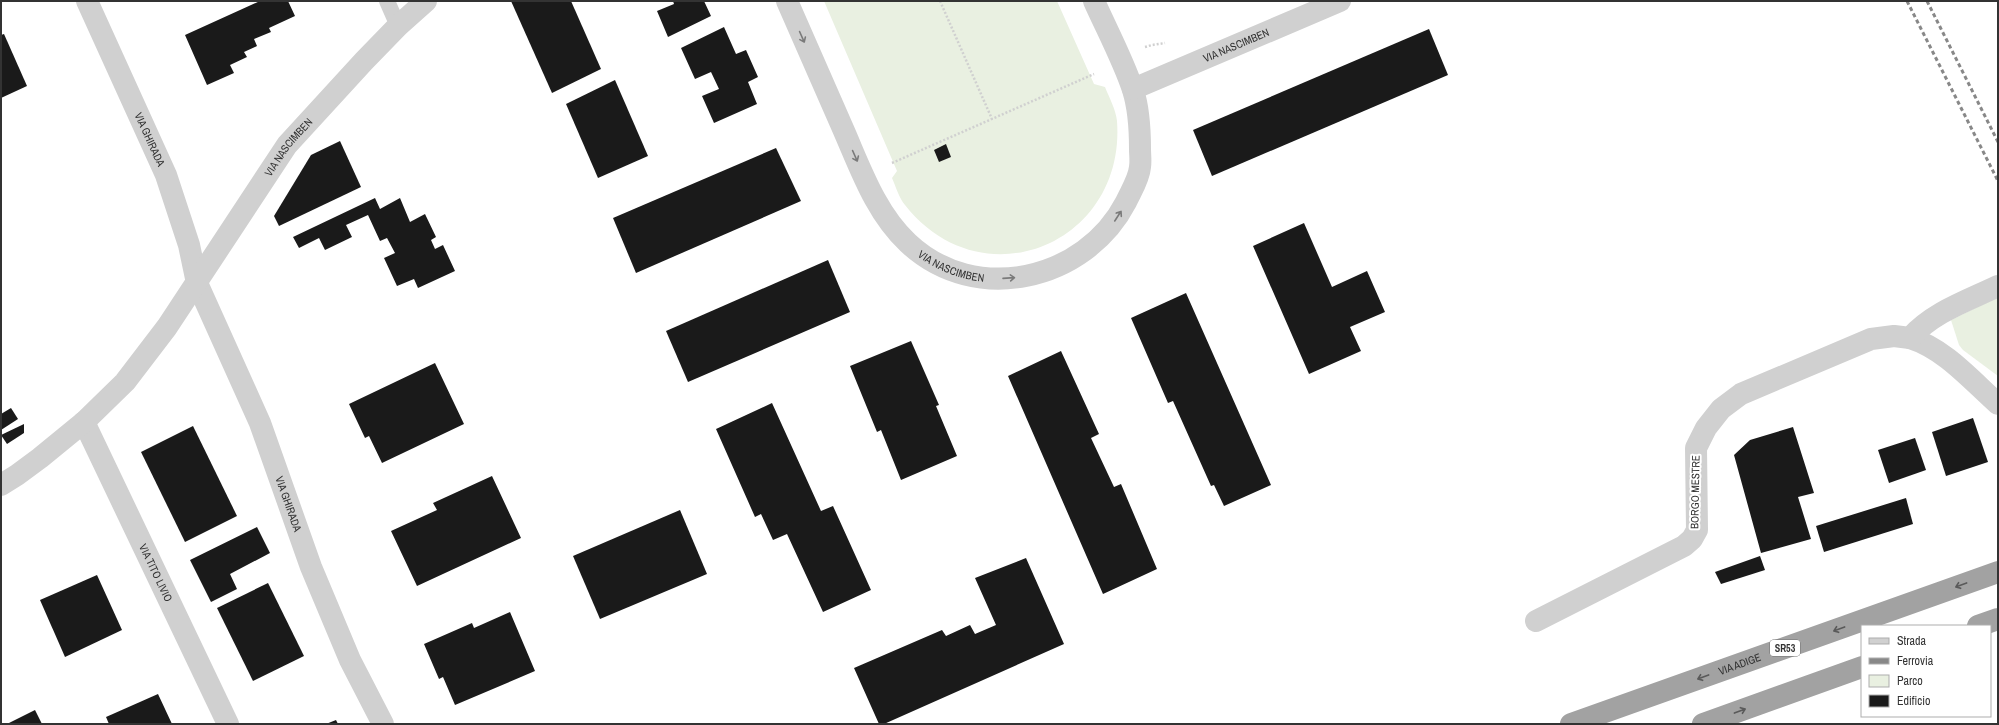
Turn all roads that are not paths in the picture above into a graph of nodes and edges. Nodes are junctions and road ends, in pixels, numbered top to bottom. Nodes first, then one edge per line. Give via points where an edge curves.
1 (87, 1) edge
2 (387, 1) edge
3 (787, 1) edge
4 (1094, 1) edge
5 (1340, 1) edge
6 (424, 2) edge
7 (398, 26) junction
8 (1133, 89) junction
9 (197, 283) junction
10 (1998, 286) edge
11 (1910, 338) junction
12 (1998, 404) edge
13 (84, 422) junction
14 (1, 485) edge
15 (1998, 572) edge
16 (1998, 619) edge
17 (1536, 621) dead end
18 (1981, 625) edge
19 (1861, 667) edge
20 (228, 724) edge
21 (383, 724) edge
22 (1572, 724) edge
23 (1703, 724) edge

1 - 9 street, VIA GHIRADA via 166,175 189,245
2 - 7 lane
3 -> 8 street, VIA NASCIMBEN via 881,212 907,243 931,261 962,275 995,279 1029,277 1060,265 1100,237 1118,217 1140,168 1140,128
4 - 8 street, VIA NASCIMBEN
5 - 8 street, VIA NASCIMBEN
6 - 7 street, VIA NASCIMBEN
7 - 9 street, VIA NASCIMBEN via 287,145
9 - 13 street via 124,382
9 - 21 street, VIA GHIRADA via 260,423 311,567 350,660
10 - 11 street via 1934,317
11 - 12 street, BORGO MESTRE via 1936,350
11 - 17 street, BORGO MESTRE via 1894,336 1871,339 1741,394 1721,409 1706,428 1696,448 1697,530 1692,539 1684,546
13 - 14 street via 40,458
13 - 20 street, VIA TITO LIVIO
15 -> 22 highway, VIA ADIGE / SR53
16 - 18 highway
23 -> 19 highway

